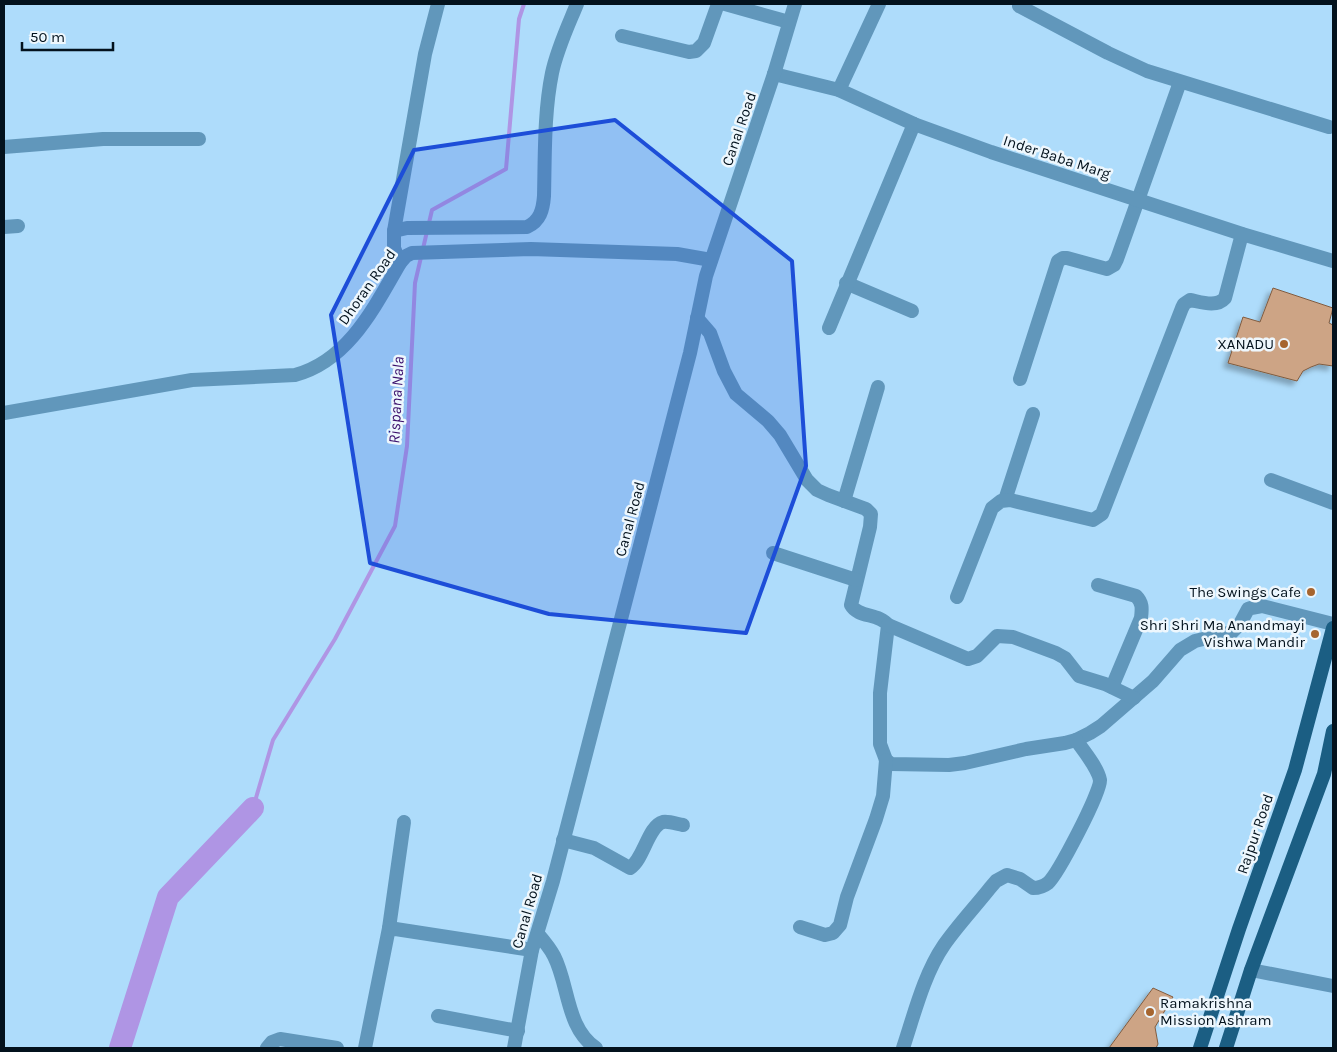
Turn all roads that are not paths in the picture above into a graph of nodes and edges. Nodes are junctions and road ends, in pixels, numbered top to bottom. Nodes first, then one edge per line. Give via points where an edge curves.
1 (438, 4) edge
2 (577, 4) edge
3 (718, 4) edge
4 (725, 4) edge
5 (795, 4) edge
6 (879, 4) edge
7 (1016, 5) edge
8 (789, 22) junction
9 (622, 36) dead end
10 (774, 74) junction
11 (1180, 82) junction
12 (839, 90) junction
13 (914, 124) junction
14 (1329, 127) dead end
15 (199, 139) dead end
16 (4, 147) edge
17 (1139, 201) junction
18 (18, 226) dead end
19 (4, 227) edge
20 (400, 229) junction
21 (1242, 234) junction
22 (711, 260) junction
23 (1333, 261) edge
24 (400, 263) junction
25 (846, 283) junction
26 (912, 311) dead end
27 (697, 318) junction
28 (829, 328) dead end
29 (1020, 379) dead end
30 (878, 387) dead end
31 (4, 413) edge
32 (1033, 414) dead end
33 (1271, 480) dead end
34 (1005, 500) junction
35 (844, 501) junction
36 (1333, 503) edge
37 (773, 553) dead end
38 (856, 580) junction
39 (1098, 585) dead end
40 (957, 597) dead end
41 (888, 625) junction
42 (1333, 626) edge
43 (1112, 687) junction
44 (1134, 698) junction
45 (1333, 731) edge
46 (1076, 740) junction
47 (886, 760) junction
48 (1328, 775) edge
49 (404, 822) dead end
50 (683, 824) dead end
51 (563, 840) junction
52 (800, 927) dead end
53 (389, 928) junction
54 (538, 934) junction
55 (532, 950) junction
56 (1251, 970) junction
57 (1333, 986) edge
58 (438, 1016) dead end
59 (518, 1031) junction
60 (267, 1048) edge
61 (337, 1048) edge
62 (365, 1048) edge
63 (514, 1048) edge
64 (596, 1048) edge
65 (903, 1048) edge
66 (1200, 1048) edge
67 (1226, 1048) edge

1 - 20 street via 425,54
2 - 20 street via 560,45 550,86 543,205 536,222 527,227
3 - 9 street via 704,43 696,51
4 - 8 street
5 - 8 street, Canal Road
6 - 12 street
7 - 11 street via 1127,62
8 - 10 street, Canal Road
10 - 12 street, Inder Baba Marg
10 - 22 street, Canal Road
11 - 14 street
11 - 17 street
12 - 13 street, Inder Baba Marg
13 - 17 street, Inder Baba Marg
13 - 25 street
15 - 16 street via 103,139
17 - 21 street, Inder Baba Marg
17 - 29 street via 1118,259 1110,267 1107,269 1067,258 1058,262
18 - 19 street
20 - 24 street via 394,248
21 - 23 street, Inder Baba Marg
21 - 34 street via 1222,302 1190,300 1184,304 1099,518 1093,520
22 - 24 street, Dhoran Road via 677,254 531,249 412,253
22 - 27 street, Canal Road
24 - 31 street, Dhoran Road via 354,336 322,365 308,372 192,380
25 - 26 street
25 - 28 street
27 - 35 street via 710,333 736,394 780,435 807,480 817,490
27 - 51 street, Canal Road
30 - 35 street
32 - 34 street
33 - 36 street
34 - 40 street via 992,508
35 - 38 street via 871,514
37 - 38 street
38 - 41 street via 852,607
39 - 43 street via 1136,596 1142,607 1141,618
41 - 43 street via 968,660 998,636 1008,636 1056,653 1065,658 1080,676
41 - 47 street via 880,693 880,744
42 - 44 street via 1262,606 1248,609 1232,632 1195,641 1180,650
42 - 66 main road, Rajpur Road via 1295,770
43 - 44 street
44 - 46 street via 1101,726
45 - 48 main road
46 - 47 street via 949,765 896,765
46 - 65 street via 1100,784 1061,865 1043,886 1033,888 1007,875 996,881 944,945 924,986
47 - 52 street via 876,819 837,930 824,935
48 - 56 main road
49 - 53 street
50 - 51 street via 666,822 657,826 637,862 630,868 594,848
51 - 54 street, Canal Road
53 - 55 street
53 - 62 street
54 - 55 street, Canal Road
54 - 64 street via 554,956 577,1025
55 - 59 street, Canal Road
56 - 57 street
56 - 67 main road
58 - 59 street
59 - 63 street, Canal Road
60 - 61 street via 280,1039

